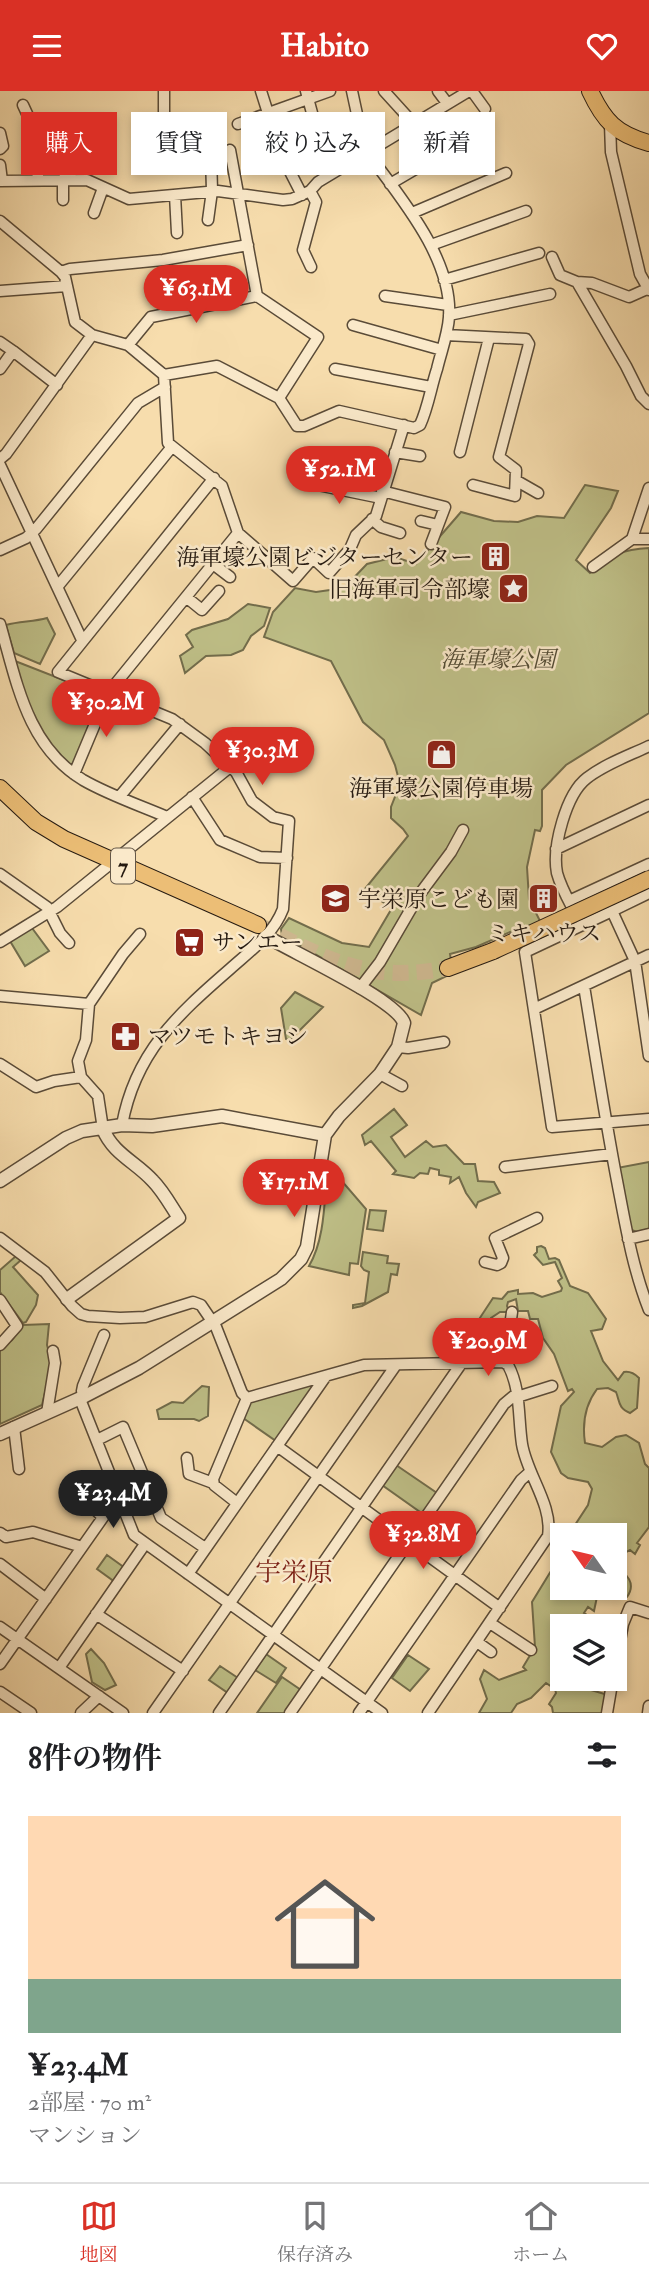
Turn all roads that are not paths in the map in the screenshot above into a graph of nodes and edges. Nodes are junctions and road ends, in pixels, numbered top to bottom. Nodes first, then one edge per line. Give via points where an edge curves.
1 (164, 91) edge
2 (261, 91) edge
3 (330, 91) edge
4 (352, 91) edge
5 (384, 91) edge
6 (438, 91) edge
7 (471, 91) edge
8 (590, 91) edge
9 (307, 95) edge
10 (447, 103) junction
11 (23, 104) dead end
12 (485, 109) dead end
13 (164, 112) edge
14 (268, 112) edge
15 (273, 112) edge
16 (312, 112) edge
17 (357, 112) edge
18 (403, 112) edge
19 (433, 112) edge
20 (241, 123) edge
21 (238, 124) dead end
22 (610, 124) junction
23 (0, 133) edge
24 (649, 143) edge
25 (0, 149) edge
26 (230, 150) dead end
27 (0, 165) edge
28 (506, 173) dead end
29 (68, 175) edge
30 (212, 175) edge
31 (294, 175) edge
32 (329, 175) edge
33 (384, 175) edge
34 (405, 175) edge
35 (38, 179) junction
36 (67, 179) junction
37 (1, 181) edge
38 (390, 184) junction
39 (103, 188) junction
40 (212, 191) junction
41 (306, 193) junction
42 (240, 194) junction
43 (175, 195) junction
44 (63, 200) dead end
45 (526, 211) dead end
46 (94, 213) dead end
47 (412, 213) junction
48 (208, 220) dead end
49 (0, 221) edge
50 (177, 233) dead end
51 (248, 245) junction
52 (431, 245) junction
53 (538, 253) dead end
54 (552, 257) dead end
55 (311, 267) dead end
56 (644, 267) edge
57 (61, 272) junction
58 (444, 281) junction
59 (577, 282) junction
60 (67, 286) junction
61 (648, 290) edge
62 (0, 291) edge
63 (550, 294) dead end
64 (257, 296) junction
65 (385, 296) dead end
66 (449, 310) junction
67 (353, 325) dead end
68 (92, 335) junction
69 (446, 335) junction
70 (489, 338) junction
71 (0, 342) edge
72 (128, 345) junction
73 (442, 350) junction
74 (13, 351) junction
75 (0, 369) edge
76 (335, 369) dead end
77 (164, 381) junction
78 (58, 385) junction
79 (432, 387) junction
80 (279, 398) junction
81 (649, 404) edge
82 (404, 425) junction
83 (171, 447) junction
84 (395, 452) junction
85 (460, 452) dead end
86 (420, 456) dead end
87 (340, 457) dead end
88 (0, 459) edge
89 (0, 465) edge
90 (390, 467) junction
91 (214, 478) junction
92 (517, 481) junction
93 (303, 482) dead end
94 (473, 485) dead end
95 (649, 488) edge
96 (538, 493) dead end
97 (382, 494) junction
98 (372, 519) junction
99 (421, 521) dead end
100 (438, 525) junction
101 (32, 533) junction
102 (238, 533) junction
103 (400, 533) dead end
104 (632, 539) junction
105 (649, 539) edge
106 (431, 544) dead end
107 (0, 550) edge
108 (213, 564) junction
109 (593, 567) dead end
110 (230, 577) dead end
111 (58, 586) junction
112 (219, 591) dead end
113 (186, 597) junction
114 (0, 624) edge
115 (82, 640) junction
116 (108, 693) junction
117 (180, 724) junction
118 (648, 750) edge
119 (230, 767) junction
120 (74, 773) junction
121 (0, 788) edge
122 (120, 796) junction
123 (192, 797) junction
124 (649, 805) edge
125 (166, 817) junction
126 (460, 834) dead end
127 (556, 849) junction
128 (287, 858) junction
129 (112, 861) junction
130 (649, 864) edge
131 (1, 878) edge
132 (649, 879) edge
133 (649, 893) edge
134 (569, 901) junction
135 (612, 911) junction
136 (50, 913) junction
137 (581, 926) junction
138 (262, 931) junction
139 (140, 934) dead end
140 (0, 942) edge
141 (69, 943) dead end
142 (649, 955) edge
143 (635, 961) junction
144 (448, 968) tunnel mouth
145 (363, 983) junction
146 (584, 986) junction
147 (0, 996) edge
148 (89, 1004) junction
149 (534, 1009) junction
150 (646, 1010) edge
151 (444, 1042) dead end
152 (398, 1047) junction
153 (649, 1056) edge
154 (0, 1065) edge
155 (380, 1074) junction
156 (81, 1077) junction
157 (402, 1086) dead end
158 (649, 1119) edge
159 (605, 1123) junction
160 (122, 1125) junction
161 (103, 1129) junction
162 (325, 1135) junction
163 (612, 1154) junction
164 (505, 1167) dead end
165 (0, 1181) edge
166 (537, 1218) dead end
167 (649, 1234) edge
168 (0, 1238) edge
169 (628, 1239) junction
170 (485, 1262) dead end
171 (67, 1299) junction
172 (0, 1300) edge
173 (649, 1310) edge
174 (512, 1313) dead end
175 (214, 1321) junction
176 (104, 1335) dead end
177 (0, 1345) edge
178 (53, 1352) dead end
179 (505, 1362) junction
180 (396, 1364) junction
181 (461, 1364) junction
182 (326, 1376) junction
183 (552, 1386) dead end
184 (517, 1395) junction
185 (83, 1397) junction
186 (247, 1398) junction
187 (47, 1413) junction
188 (14, 1427) junction
189 (0, 1434) edge
190 (97, 1440) junction
191 (277, 1446) junction
192 (187, 1458) dead end
193 (19, 1469) dead end
194 (530, 1472) junction
195 (318, 1476) junction
196 (213, 1483) junction
197 (79, 1495) dead end
198 (118, 1496) junction
199 (237, 1503) junction
200 (363, 1508) junction
201 (103, 1517) junction
202 (0, 1534) edge
203 (410, 1541) junction
204 (145, 1544) junction
205 (82, 1547) junction
206 (205, 1548) junction
207 (0, 1564) edge
208 (188, 1574) junction
209 (456, 1576) junction
210 (46, 1599) junction
211 (229, 1604) junction
212 (500, 1608) junction
213 (649, 1613) edge
214 (96, 1614) junction
215 (627, 1614) edge
216 (490, 1623) junction
217 (0, 1627) edge
218 (273, 1635) junction
219 (18, 1640) junction
220 (477, 1642) junction
221 (531, 1650) dead end
222 (491, 1652) dead end
223 (0, 1664) edge
224 (59, 1668) junction
225 (321, 1669) junction
226 (183, 1671) junction
227 (611, 1691) edge
228 (0, 1692) edge
229 (99, 1696) junction
230 (367, 1702) junction
231 (649, 1706) edge
232 (31, 1713) edge
233 (81, 1713) edge
234 (123, 1713) edge
235 (153, 1713) edge
236 (219, 1713) edge
237 (290, 1713) edge
238 (359, 1713) edge
239 (382, 1713) edge
240 (428, 1713) edge
241 (607, 1713) edge
242 (648, 1713) edge

1 - 13 street
2 - 14 street
3 - 9 street
4 - 17 street
5 - 18 street
6 - 10 street
7 - 10 street
7 - 12 street
8 - 22 main road
9 - 15 street
9 - 16 street
10 - 19 street
11 - 35 street via 34,120
20 - 21 street
22 - 24 main road via 627,137
22 - 56 street via 611,152
23 - 25 street
26 - 42 street
27 - 37 street
28 - 47 street
29 - 36 street
30 - 40 street
31 - 41 street
32 - 41 street
33 - 38 street
34 - 38 street
35 - 36 street
35 - 37 street
36 - 39 street via 87,180
36 - 44 street
38 - 47 street
39 - 43 street via 129,199
39 - 46 street
40 - 42 street
40 - 43 street
40 - 48 street
41 - 42 street via 283,200
41 - 55 street via 316,202 303,250
42 - 51 street
43 - 50 street
45 - 52 street
47 - 52 street
49 - 57 street
51 - 57 street
51 - 64 street
52 - 58 street
53 - 58 street
54 - 59 street via 560,275
56 - 61 street
57 - 60 street
58 - 66 street
59 - 61 street via 629,297
59 - 81 street
60 - 62 street
60 - 68 street via 75,322
63 - 66 street
64 - 72 street via 151,317
64 - 80 street via 318,337
65 - 66 street
66 - 69 street
67 - 73 street
68 - 72 street
68 - 78 street
69 - 70 street
69 - 73 street
70 - 85 street
70 - 92 street via 526,339 529,344 499,457 516,470
71 - 74 street
72 - 77 street
73 - 79 street
74 - 75 street
74 - 78 street
76 - 79 street
77 - 80 street via 217,366
77 - 83 street
77 - 101 street via 138,404
78 - 88 street
79 - 82 street via 420,425
80 - 82 street via 297,426 339,411
82 - 84 street
83 - 91 street
83 - 111 street
84 - 86 street
84 - 90 street
87 - 90 street
89 - 101 street
90 - 97 street
91 - 102 street via 222,486
91 - 115 street
92 - 94 street via 515,496
92 - 96 street
93 - 97 street
95 - 104 street
97 - 98 street
97 - 100 street via 445,507
98 - 102 street via 329,573 313,558 293,581
98 - 103 street
99 - 100 street
100 - 106 street
101 - 107 street
101 - 111 street
102 - 108 street
104 - 105 street
104 - 109 street
108 - 110 street
108 - 113 street
111 - 115 street
112 - 113 street via 202,610
113 - 116 street
114 - 120 street via 26,714 48,750
115 - 116 street via 58,672
116 - 117 street
116 - 120 street
117 - 119 street
117 - 122 street
118 - 127 street via 598,770 579,785
119 - 123 street
119 - 128 street via 252,801 273,817 289,821
120 - 122 street
121 - 129 main road, 7 via 36,822
122 - 125 street
123 - 125 street
123 - 128 street via 220,839 260,857
124 - 127 street
125 - 129 street
126 - 145 street via 427,875 373,959
127 - 134 street via 557,874
128 - 138 street via 283,909
129 - 136 street
129 - 138 main road, 7
130 - 134 street
131 - 136 street
132 - 144 main road, bridge
133 - 135 street
134 - 137 street
135 - 137 street
135 - 143 street
136 - 140 street
136 - 141 street
137 - 149 street via 526,952
138 - 145 street
138 - 160 street via 168,1026 144,1062
139 - 148 street
142 - 143 street
143 - 146 street
143 - 150 street
145 - 152 street via 403,1019
146 - 149 street
146 - 159 street
147 - 148 street
148 - 156 street via 86,1040 78,1061
149 - 159 street via 552,1127
150 - 153 street
151 - 152 street
152 - 155 street
154 - 156 street via 36,1087
155 - 157 street
155 - 162 street
156 - 161 street via 98,1095
158 - 159 street
159 - 163 street
160 - 161 street
160 - 162 street via 152,1126 222,1116
161 - 165 street via 66,1138
161 - 171 street via 115,1150 153,1180 179,1218
162 - 175 street via 302,1259 281,1279
163 - 164 street
163 - 169 street
166 - 170 street via 495,1238 501,1263
167 - 169 street
168 - 171 street via 45,1272
169 - 173 street
171 - 175 street via 80,1314 120,1318 145,1317 193,1302
172 - 177 street via 17,1326
174 - 179 street
175 - 185 street
175 - 186 street
176 - 185 street via 83,1386
178 - 187 street
179 - 181 street
179 - 184 street
180 - 181 street
180 - 182 street via 364,1365
180 - 195 street
181 - 200 street
182 - 186 street
182 - 191 street
183 - 184 street
184 - 194 street
184 - 203 street via 504,1404
185 - 187 street
185 - 190 street
186 - 196 street
187 - 188 street
188 - 189 street
188 - 193 street
190 - 198 street
190 - 206 street via 123,1427 161,1518
191 - 195 street
191 - 199 street
192 - 196 street via 189,1474
194 - 209 street
194 - 212 street via 550,1522 548,1536
195 - 200 street
195 - 211 street
196 - 199 street
197 - 201 street
198 - 201 street
198 - 204 street via 134,1535
199 - 206 street
200 - 203 street
200 - 218 street
201 - 205 street
202 - 205 street via 33,1532
203 - 209 street
203 - 225 street
204 - 208 street
204 - 214 street
205 - 210 street
206 - 208 street
207 - 210 street
208 - 211 street
209 - 212 street
209 - 230 street
210 - 219 street
211 - 218 street
211 - 226 street
212 - 216 street
213 - 215 street via 630,1607
214 - 224 street
214 - 226 street
216 - 220 street
216 - 221 street
217 - 219 street
218 - 225 street
218 - 236 street
219 - 223 street
219 - 224 street
220 - 222 street
220 - 240 street
224 - 229 street
225 - 230 street
225 - 237 street
226 - 235 street
227 - 241 street
228 - 232 street
229 - 233 street
229 - 234 street
230 - 238 street
230 - 239 street
231 - 242 street

